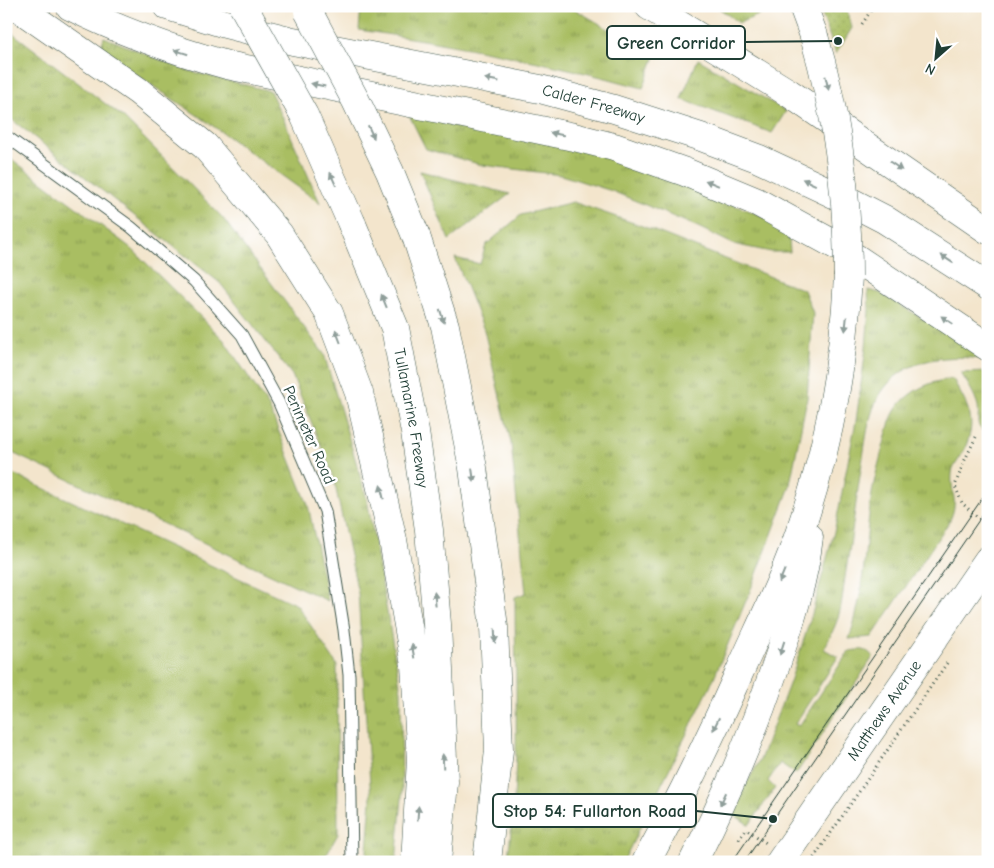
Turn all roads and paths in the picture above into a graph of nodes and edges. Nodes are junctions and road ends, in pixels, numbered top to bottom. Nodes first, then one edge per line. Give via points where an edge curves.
1 (16, 6) edge
2 (70, 6) edge
3 (167, 6) edge
4 (243, 6) edge
5 (649, 6) edge
6 (683, 6) edge
7 (802, 6) edge
8 (874, 6) edge
9 (307, 8) edge
10 (862, 24) dead end
11 (789, 93) junction
12 (6, 136) edge
13 (988, 230) edge
14 (988, 286) edge
15 (988, 347) edge
16 (976, 437) dead end
17 (816, 481) junction
18 (988, 527) edge
19 (988, 560) edge
20 (954, 654) dead end
21 (739, 839) dead end
22 (770, 856) edge
23 (352, 862) edge
24 (414, 862) edge
25 (437, 862) edge
26 (487, 862) edge
27 (646, 862) edge
28 (693, 862) edge
29 (811, 862) edge

24 -> 1 main road via 420,760 416,664 394,540 359,393 329,313 280,234 205,146 138,91
15 -> 2 main road via 841,248 756,202 685,172 574,137 227,66 139,37
14 -> 3 main road, Calder Freeway via 884,219 757,158 701,137 540,89 293,41
25 -> 4 main road, Tullamarine Freeway, bridge via 444,782 438,624 415,432 395,328 304,114
5 - 11 main road
6 - 11 main road
7 -> 17 main road, bridge via 825,74 840,146 848,228 846,319 836,395
8 - 10 path
9 -> 26 main road, bridge via 390,172 416,236 445,326 472,468 494,627 499,750
11 -> 13 main road
12 - 23 lane, Perimeter Road via 131,227 194,281 242,335 279,402 325,511 344,630 349,675
16 - 18 path via 955,486 962,503
17 -> 27 main road via 767,612 714,729
17 -> 28 main road via 805,568 790,624 738,767
19 - 22 main road, Matthews Avenue
20 - 29 path
21 - 22 path via 746,828 766,843

